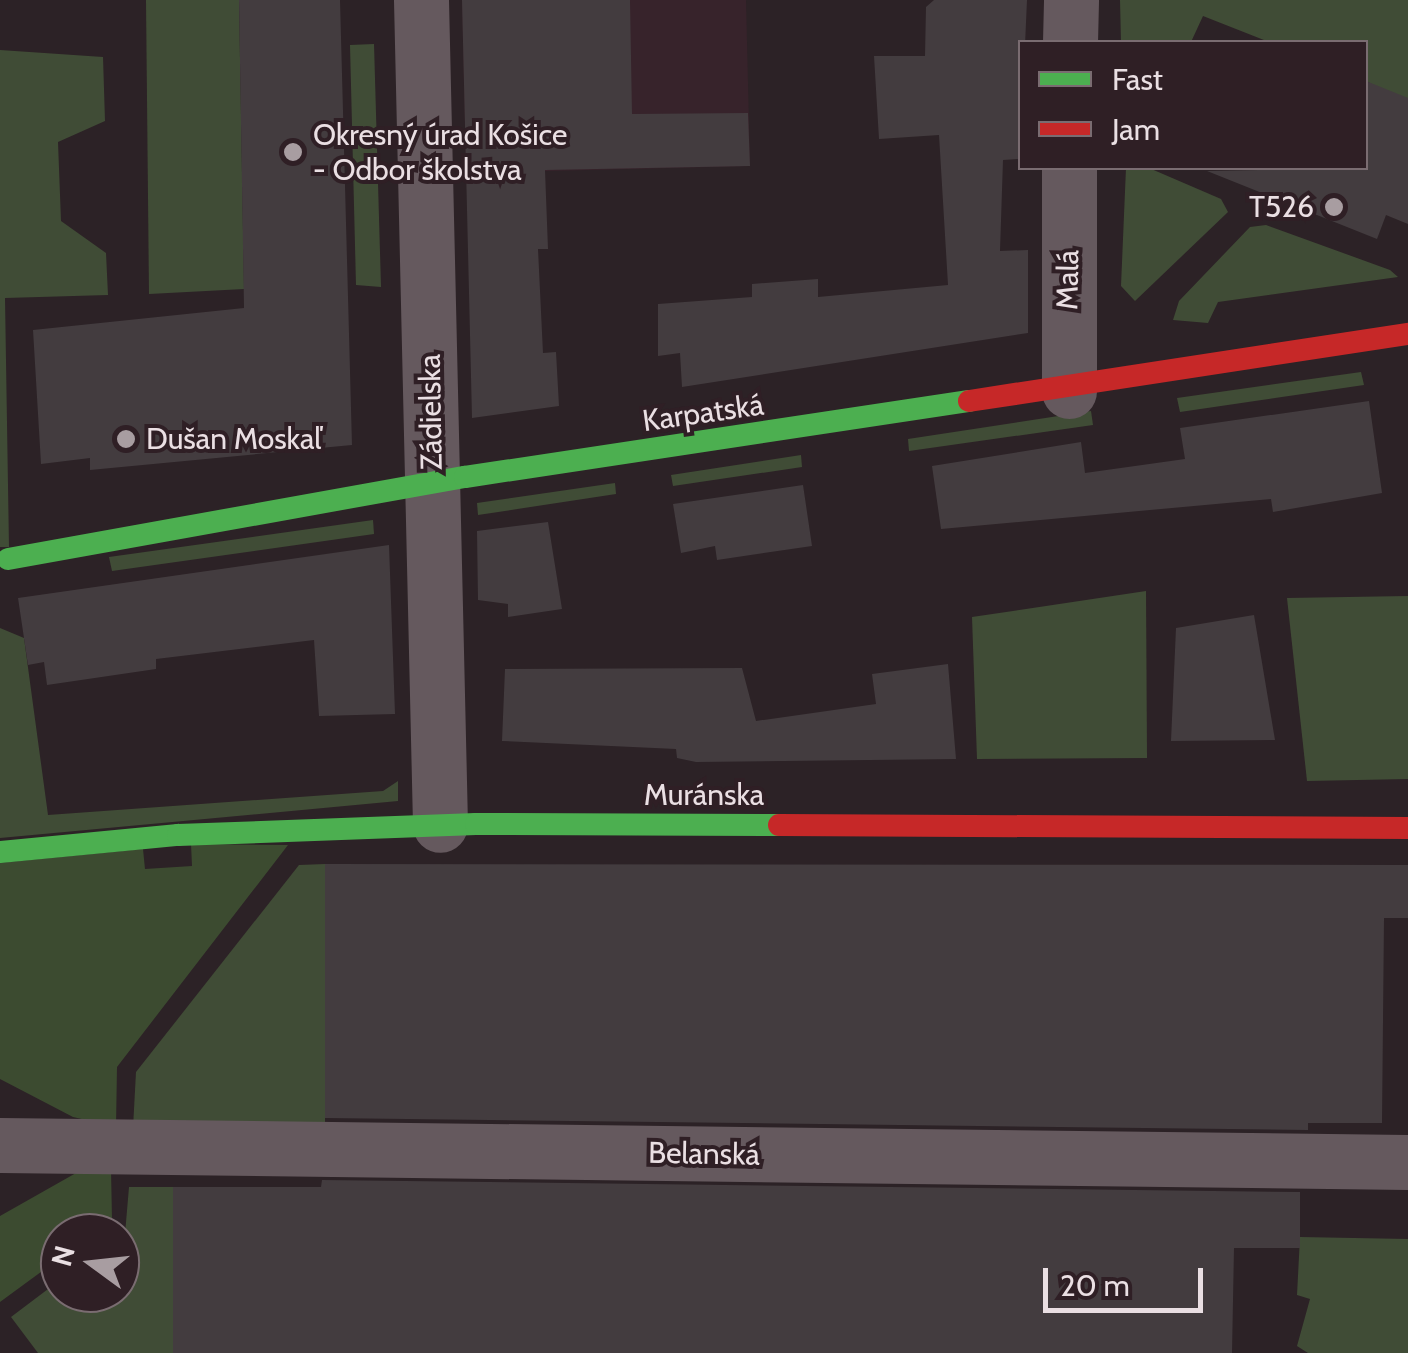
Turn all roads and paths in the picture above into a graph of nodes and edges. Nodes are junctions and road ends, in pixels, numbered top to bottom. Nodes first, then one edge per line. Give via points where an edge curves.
1 (421, 0) edge
2 (1070, 0) edge
3 (1070, 40) edge
4 (1069, 170) edge
5 (1408, 334) edge
6 (1069, 392) junction
7 (432, 484) junction
8 (8, 560) dead end
9 (440, 825) junction
10 (1408, 828) edge
11 (0, 852) edge
12 (0, 1145) edge
13 (1408, 1162) edge

1 - 7 street, Zádielska
2 - 3 street
4 - 6 street, Malá
5 - 6 street, Karpatská
6 - 7 street, Karpatská
7 - 8 street, Karpatská
7 - 9 street, Zádielska
9 - 10 street, Muránska
9 - 11 street, Muránska
12 - 13 street, Belanská

